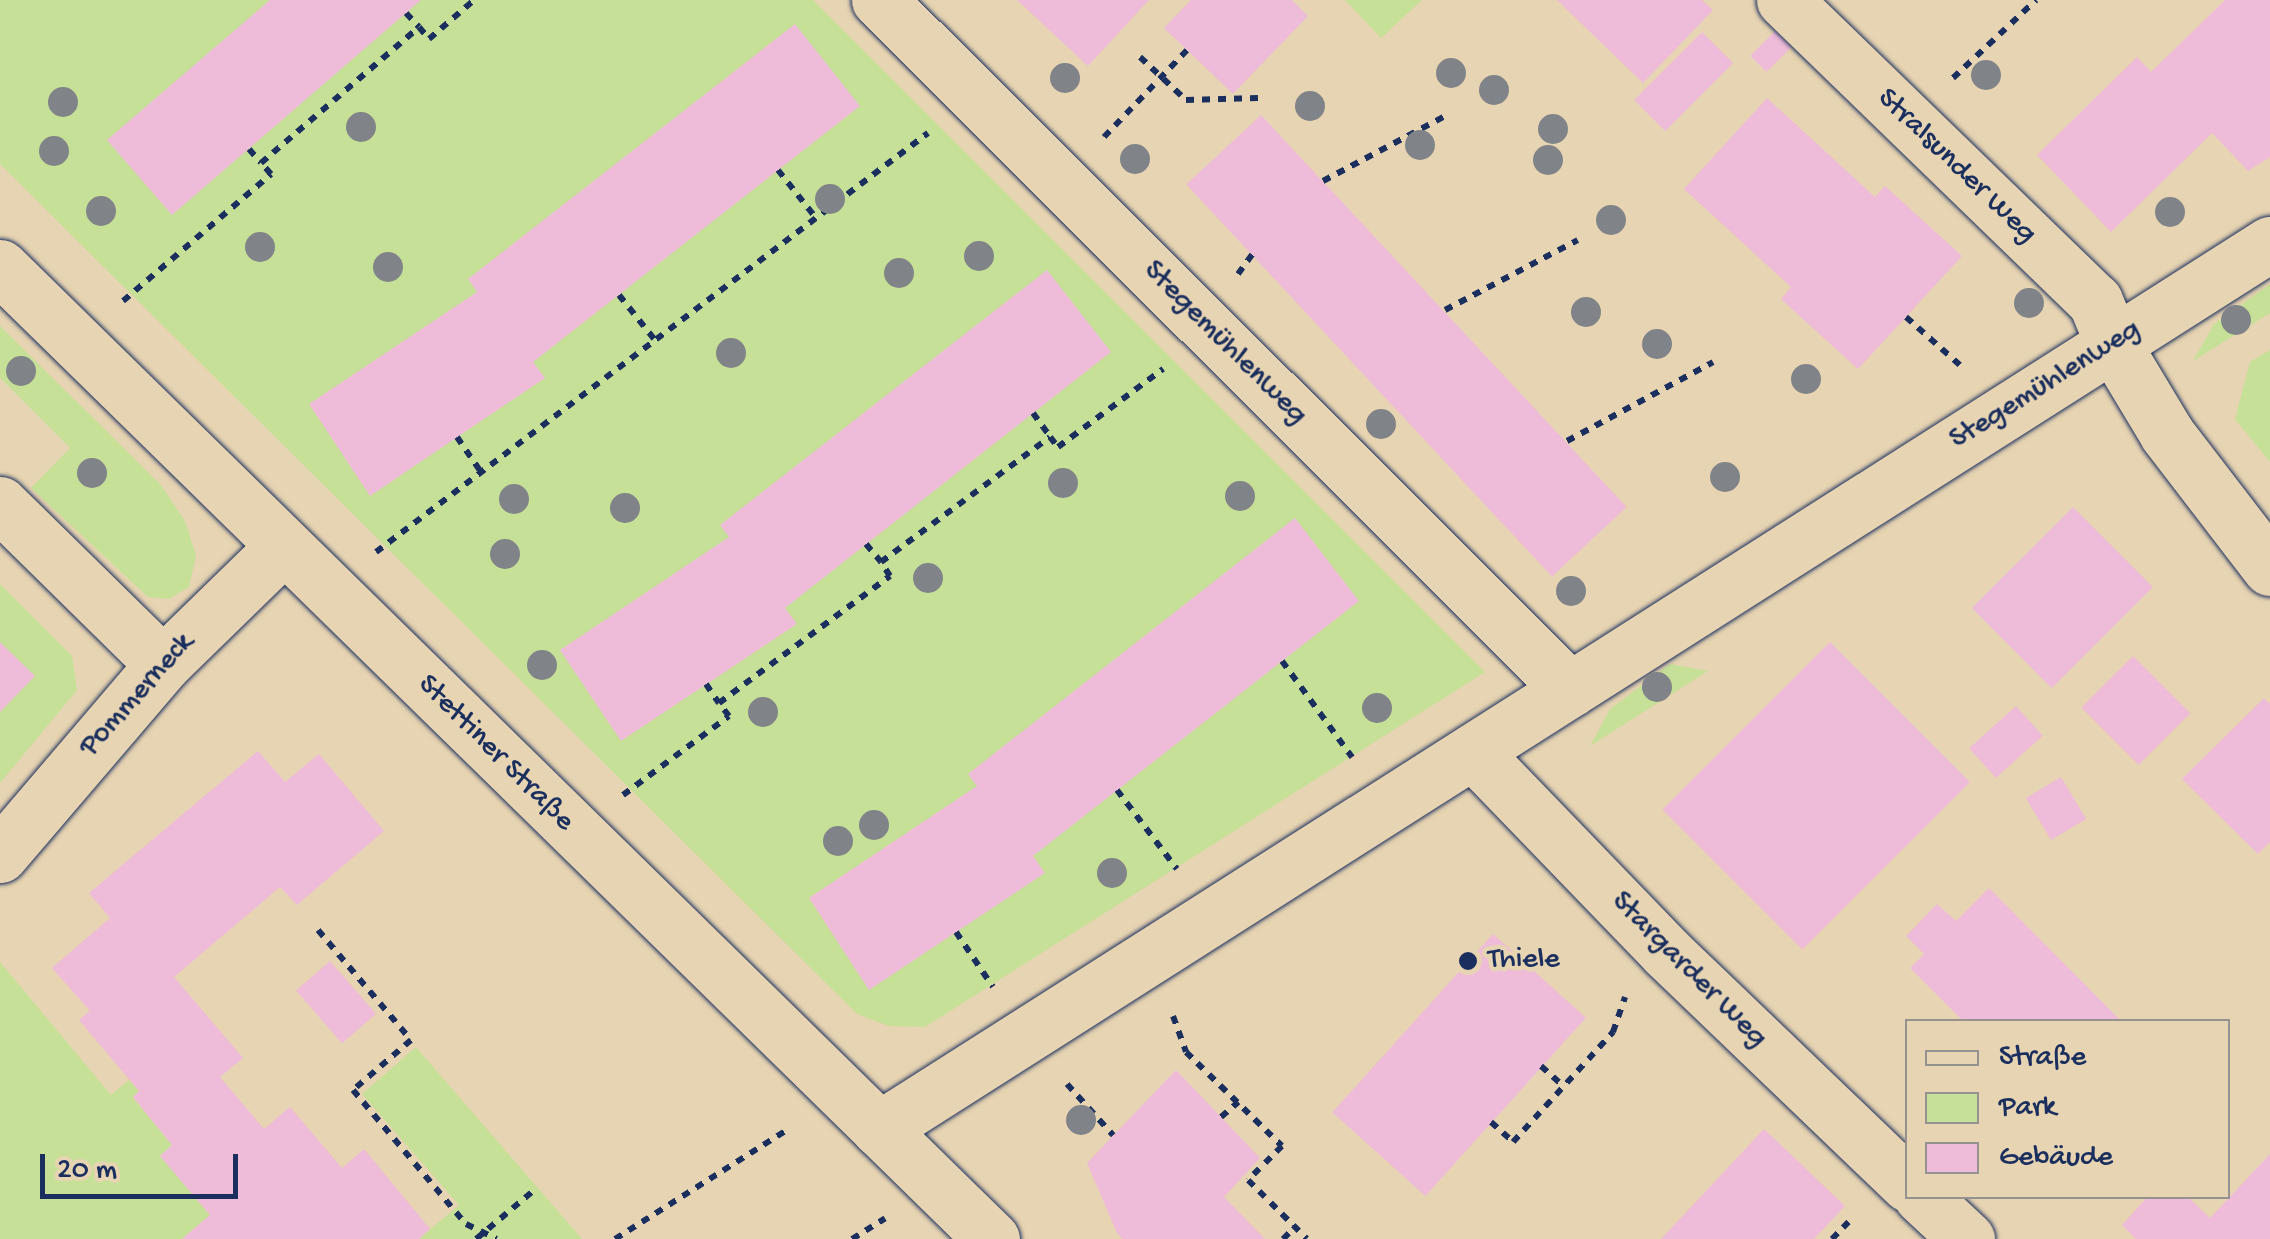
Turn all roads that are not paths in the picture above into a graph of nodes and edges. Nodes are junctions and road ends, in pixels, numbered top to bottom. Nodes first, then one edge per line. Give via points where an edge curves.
1 (878, 0) edge
2 (1784, 0) edge
3 (2270, 244) edge
4 (0, 266) edge
5 (2113, 344) junction
6 (0, 504) edge
7 (284, 546) junction
8 (2270, 568) edge
9 (163, 664) junction
10 (1570, 689) junction
11 (1473, 752) junction
12 (0, 854) edge
13 (879, 1130) junction
14 (1905, 1181) edge
15 (1924, 1199) edge
16 (992, 1239) edge
17 (1967, 1239) edge

1 - 10 street, Stegemühlenweg
2 - 5 street, Stralsunder Weg via 2096,300
3 - 5 street, Stegemühlenweg
4 - 7 street, Stettiner Straße
5 - 8 street, Stralsunder Weg via 2167,434
5 - 10 street, Stegemühlenweg
6 - 9 street
7 - 9 street, Pommerneck
7 - 13 street, Stettiner Straße
9 - 12 street, Pommerneck
10 - 11 street, Stegemühlenweg
11 - 13 street, Stegemühlenweg
11 - 14 street, Stargarder Weg via 1666,952
13 - 16 street, Stettiner Straße
15 - 17 street

